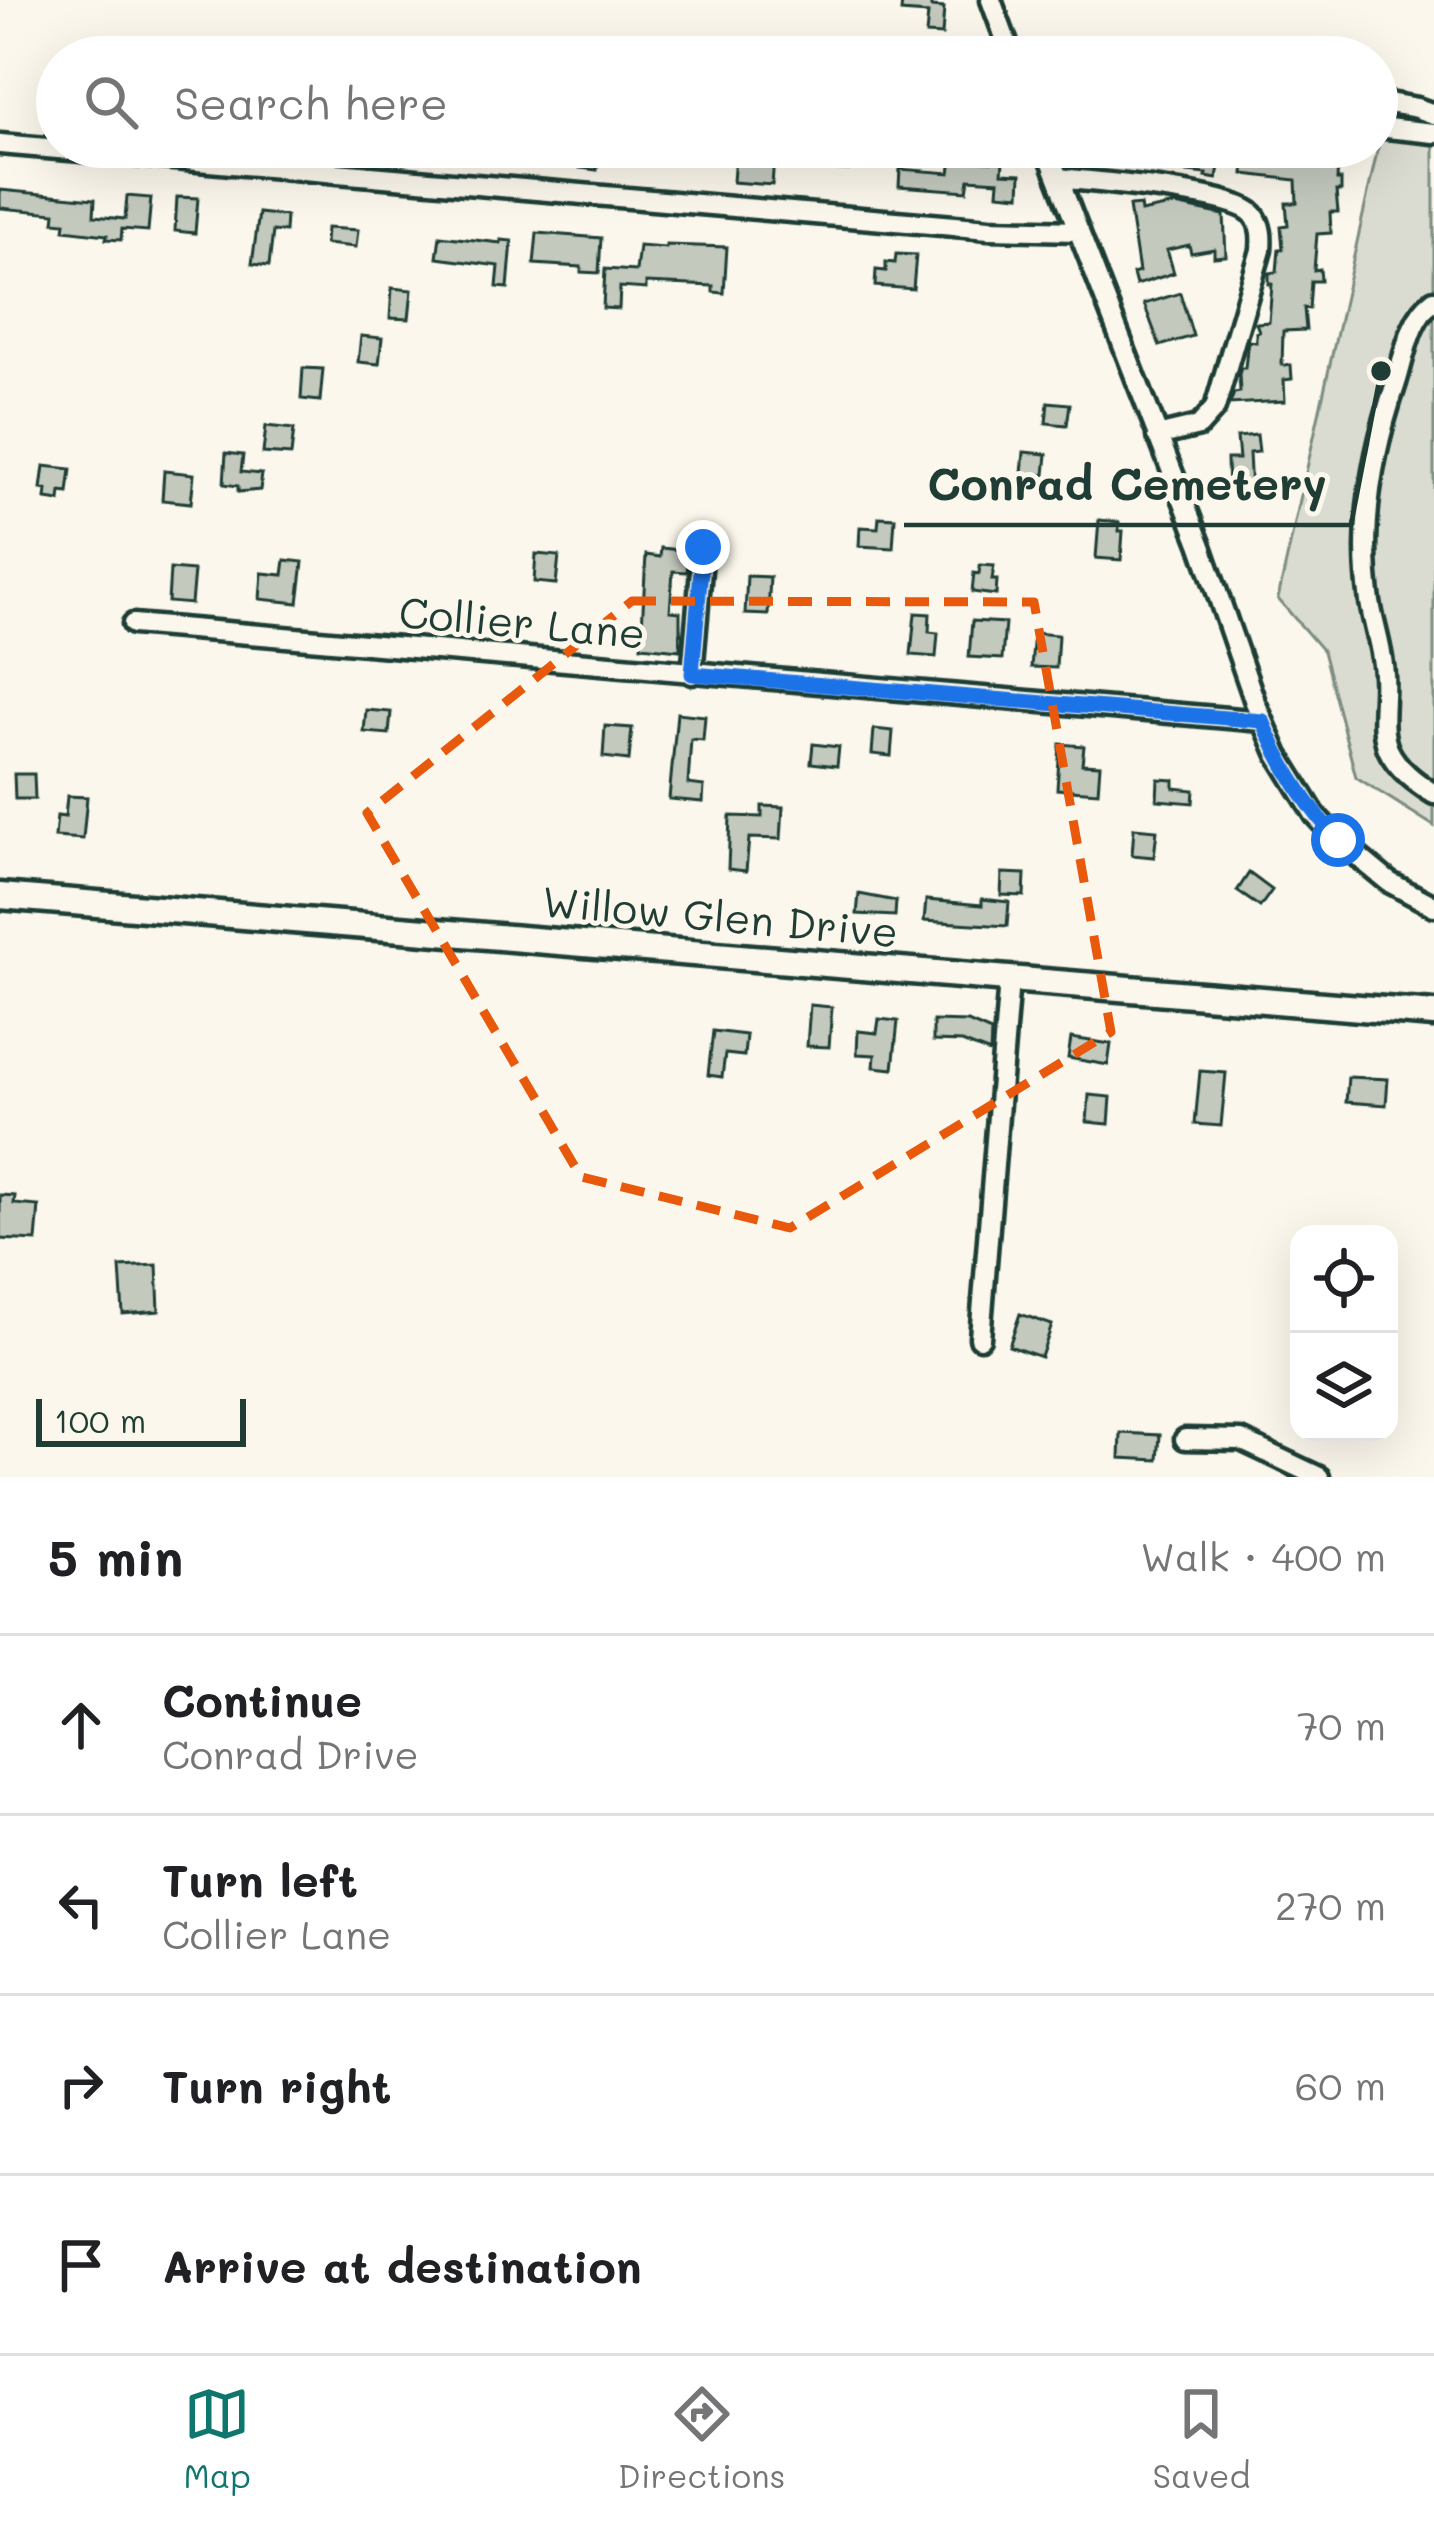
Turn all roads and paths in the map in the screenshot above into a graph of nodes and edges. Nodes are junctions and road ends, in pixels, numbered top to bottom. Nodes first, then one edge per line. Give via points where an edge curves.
1 (991, 0) edge
2 (1004, 36) edge
3 (1398, 104) edge
4 (1434, 114) edge
5 (1398, 130) edge
6 (1434, 134) edge
7 (0, 144) edge
8 (36, 147) edge
9 (276, 168) edge
10 (1054, 168) edge
11 (1058, 178) junction
12 (1079, 231) junction
13 (1434, 300) edge
14 (1157, 436) junction
15 (703, 547) dead end
16 (133, 624) dead end
17 (692, 674) junction
18 (1263, 721) junction
19 (1434, 794) edge
20 (0, 896) edge
21 (1434, 906) edge
22 (1009, 980) junction
23 (1434, 1014) edge
24 (980, 1338) dead end
25 (1185, 1439) dead end
26 (1318, 1477) edge

1 - 2 street
3 - 4 street
5 - 6 street
7 - 8 street
9 - 12 street via 989,230
10 - 11 street
11 - 12 street
11 - 14 street via 1234,202 1261,229 1215,407 1199,426
12 - 14 street
13 - 19 street via 1419,315 1386,404 1366,545 1384,668 1384,736 1399,766
14 - 18 street
15 - 17 street
16 - 17 street, Collier Lane
17 - 18 street, Collier Lane
18 - 21 street via 1294,785 1338,840
20 - 22 main road, Willow Glen Drive
22 - 23 main road, Willow Glen Drive
22 - 24 street
25 - 26 street via 1241,1440

